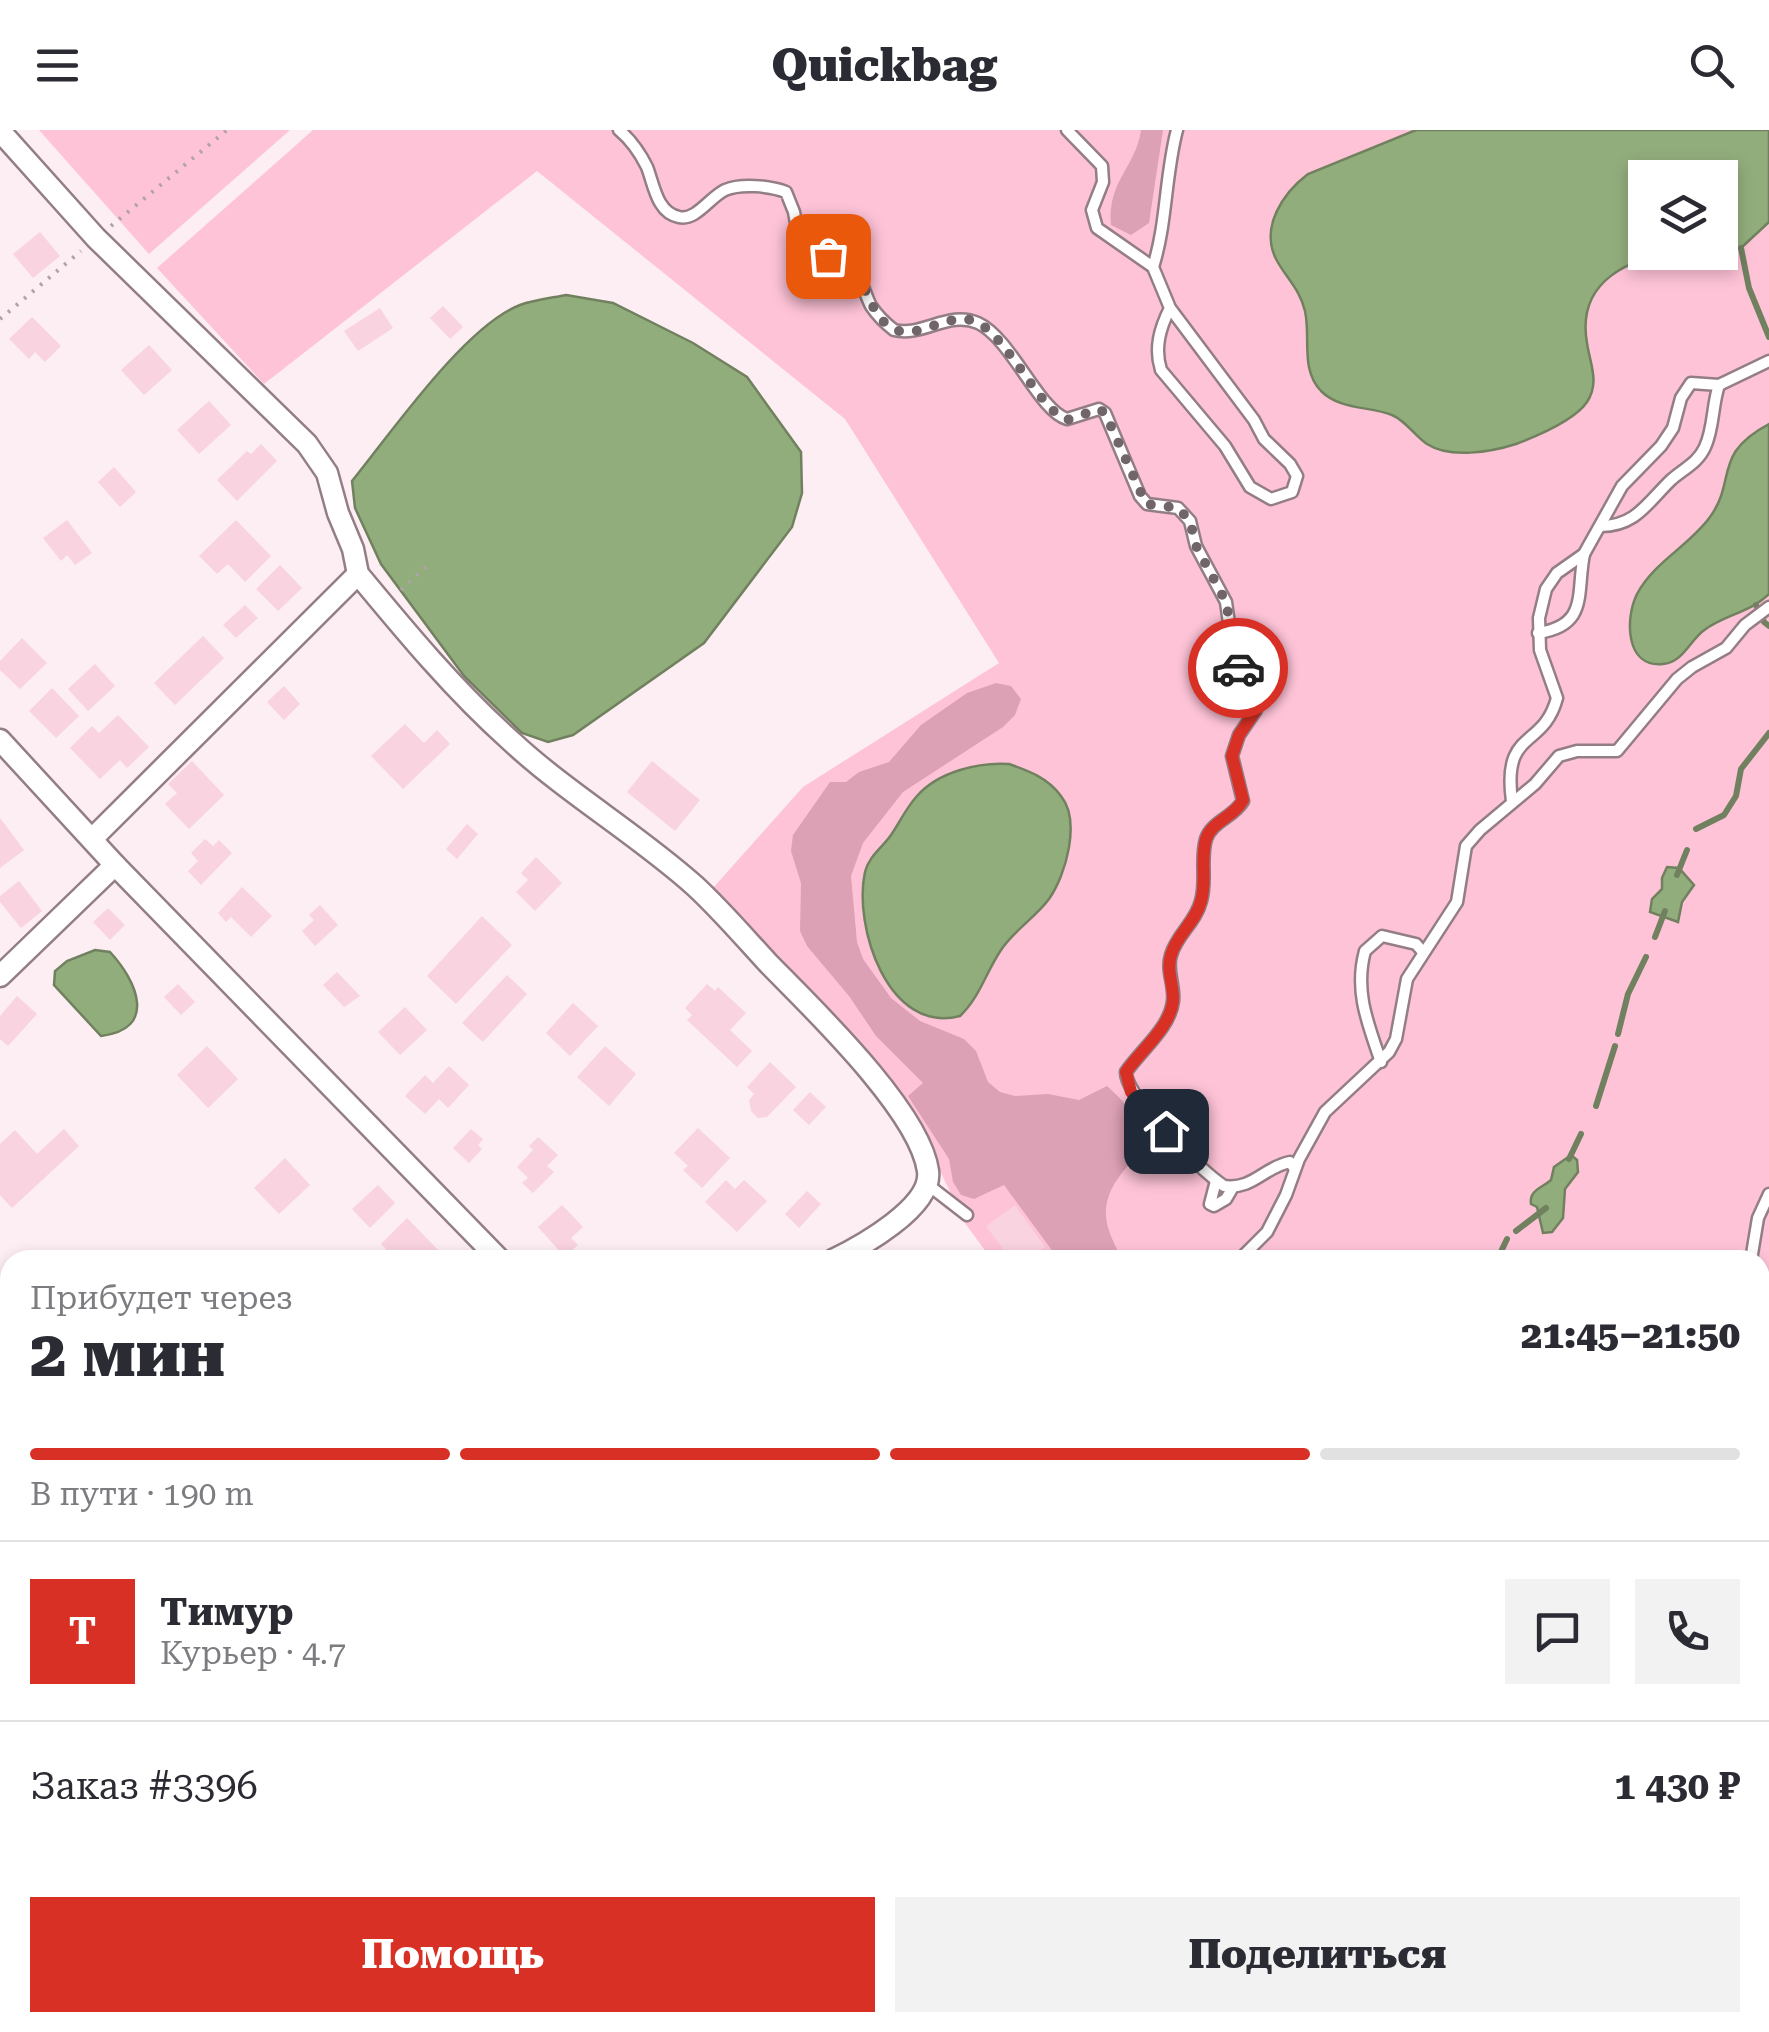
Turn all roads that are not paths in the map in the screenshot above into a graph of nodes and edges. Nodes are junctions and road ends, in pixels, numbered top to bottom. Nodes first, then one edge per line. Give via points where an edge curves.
1 (619, 130) edge
2 (1067, 130) edge
3 (1177, 130) edge
4 (0, 131) edge
5 (1153, 268) junction
6 (1170, 308) junction
7 (1766, 362) edge
8 (1719, 385) junction
9 (1601, 526) junction
10 (1584, 554) junction
11 (358, 574) junction
12 (1769, 608) edge
13 (1538, 632) junction
14 (0, 740) edge
15 (1512, 801) junction
16 (92, 839) junction
17 (115, 865) junction
18 (1422, 952) junction
19 (0, 976) edge
20 (1382, 1062) junction
21 (1295, 1170) junction
22 (1216, 1181) junction
23 (927, 1184) junction
24 (1233, 1188) junction
25 (1769, 1194) edge
26 (967, 1216) dead end
27 (490, 1250) edge
28 (853, 1250) edge
29 (1249, 1250) edge
30 (1753, 1250) edge

1 - 22 lane via 638,150 670,213 692,216 724,190 776,188 791,201 801,252 846,261 894,330 914,332 955,319 984,326 1052,412 1067,420 1089,410 1105,413 1146,504 1178,508 1190,521 1226,602 1233,652 1256,710 1232,756 1243,800 1210,830 1198,912 1170,955 1172,1008 1126,1080 1176,1144
2 - 5 lane via 1102,166 1092,220
3 - 5 lane
4 - 11 street via 96,238 307,444 328,473
5 - 6 lane
6 - 6 lane via 1264,440 1290,464 1296,476 1292,492 1270,499 1250,487 1161,370 1158,338
7 - 8 lane
8 - 9 lane via 1691,383 1673,428 1622,486
8 - 9 lane via 1700,456 1642,513
9 - 10 lane
10 - 13 lane via 1546,589
10 - 13 lane via 1576,613 1564,626
11 - 16 street
11 - 23 street via 459,692 513,744 696,887 860,1058 904,1117 921,1150
12 - 15 lane via 1726,648 1677,679 1617,750 1559,756
13 - 15 lane via 1557,698 1549,720 1513,755
14 - 16 street
15 - 18 lane via 1466,846 1456,902
16 - 17 street
17 - 19 street
17 - 27 street
18 - 20 lane via 1407,980 1396,1039
18 - 20 lane via 1416,944 1382,936 1366,951 1364,1016
20 - 21 lane via 1334,1101
21 - 24 lane via 1290,1162 1278,1164
21 - 29 lane via 1267,1232
22 - 24 lane
22 - 24 lane via 1214,1206
23 - 26 lane
23 - 28 street via 892,1223
25 - 30 lane

